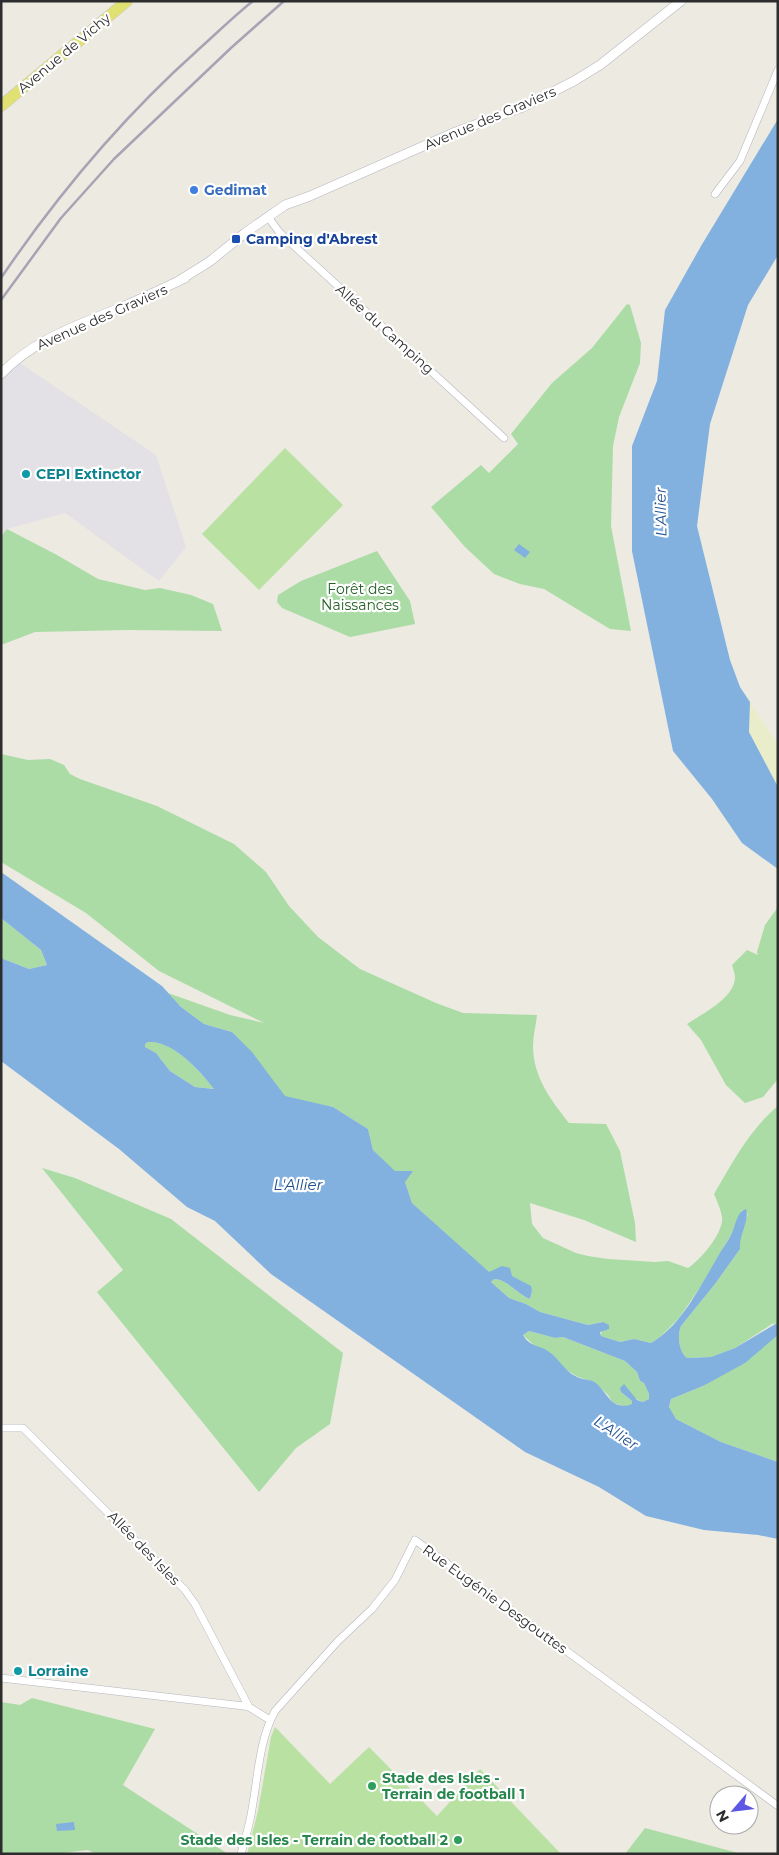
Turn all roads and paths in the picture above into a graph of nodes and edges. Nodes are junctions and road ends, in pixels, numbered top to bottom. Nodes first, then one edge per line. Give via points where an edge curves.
1 (127, 1) edge
2 (681, 1) edge
3 (778, 70) edge
4 (1, 106) edge
5 (715, 194) dead end
6 (269, 219) junction
7 (1, 374) edge
8 (504, 438) dead end
9 (1, 1428) edge
10 (1, 1678) edge
11 (249, 1707) junction
12 (270, 1720) junction
13 (778, 1806) edge
14 (241, 1854) edge

1 - 4 main road, Avenue de Vichy
2 - 6 street, Avenue des Graviers via 600,65 574,81 523,107 453,133 310,196
3 - 5 street via 740,161
6 - 7 street, Avenue des Graviers via 213,265 158,292 52,336
6 - 8 street, Allée du Camping via 280,233
9 - 11 street, Allée des Isles via 23,1428 185,1590 196,1604
10 - 11 street
11 - 12 street
12 - 13 street, Rue Eugénie Desgouttes via 395,1580 415,1540
12 - 14 street, Rue Eugénie Desgouttes

